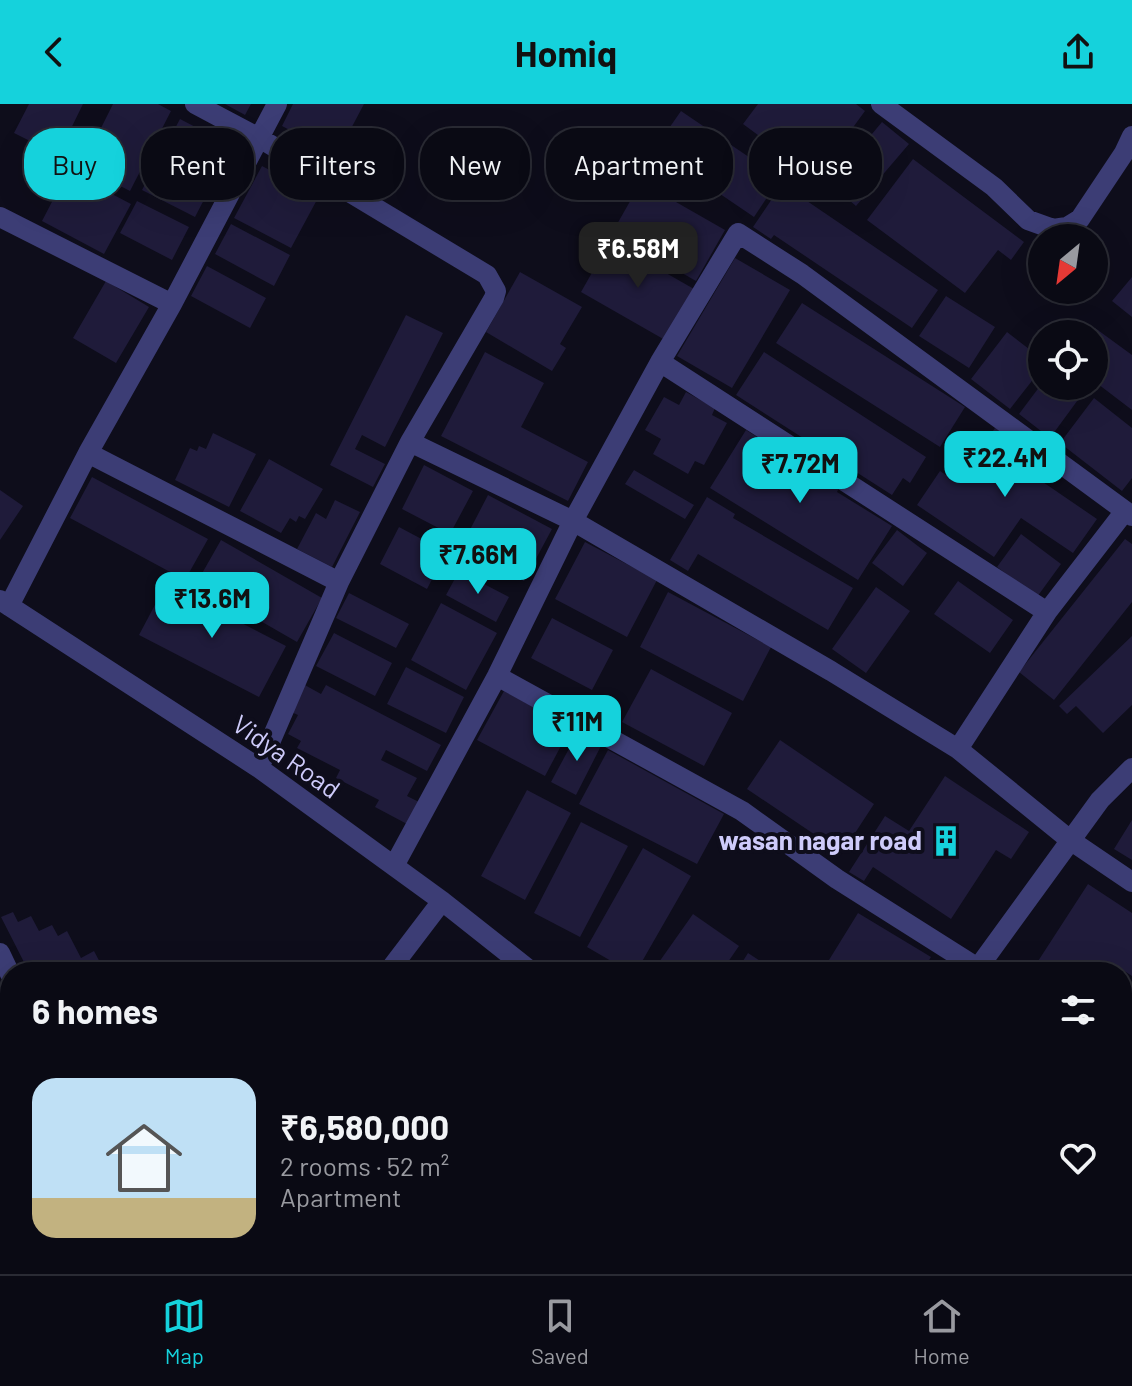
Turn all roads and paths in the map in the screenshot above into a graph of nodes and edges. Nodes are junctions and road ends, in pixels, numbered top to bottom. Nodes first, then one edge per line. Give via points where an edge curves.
1 (195, 104) edge
2 (277, 104) edge
3 (881, 104) edge
4 (261, 139) junction
5 (1129, 150) edge
6 (0, 217) edge
7 (172, 304) junction
8 (660, 362) junction
9 (410, 442) junction
10 (88, 453) junction
11 (1129, 514) edge
12 (573, 521) junction
13 (339, 582) junction
14 (5, 603) edge
15 (1047, 612) junction
16 (497, 676) junction
17 (958, 749) junction
18 (259, 768) junction
19 (1132, 768) edge
20 (1070, 840) junction
21 (394, 866) junction
22 (1132, 882) edge
23 (442, 901) junction
24 (396, 962) edge
25 (519, 962) edge
26 (967, 962) edge
27 (985, 962) edge

1 - 4 street
2 - 4 street
3 - 5 street via 994,187 1028,220 1053,229 1080,219
4 - 7 street
4 - 9 street via 494,283 494,298
6 - 7 street
7 - 10 street
8 - 11 street via 738,233 802,274
8 - 12 street
8 - 15 street
9 - 12 street
9 - 13 street
10 - 13 street
10 - 14 street
11 - 15 street
12 - 16 street
12 - 17 street
13 - 18 street
14 - 18 street, Vidya Road
15 - 17 street
16 - 21 street
16 - 26 street via 742,811
17 - 20 street
18 - 21 street, Vidya Road
19 - 20 street
20 - 22 street
20 - 27 street
21 - 23 street, Vidya Road
23 - 24 street
23 - 25 street, Vidya Road

